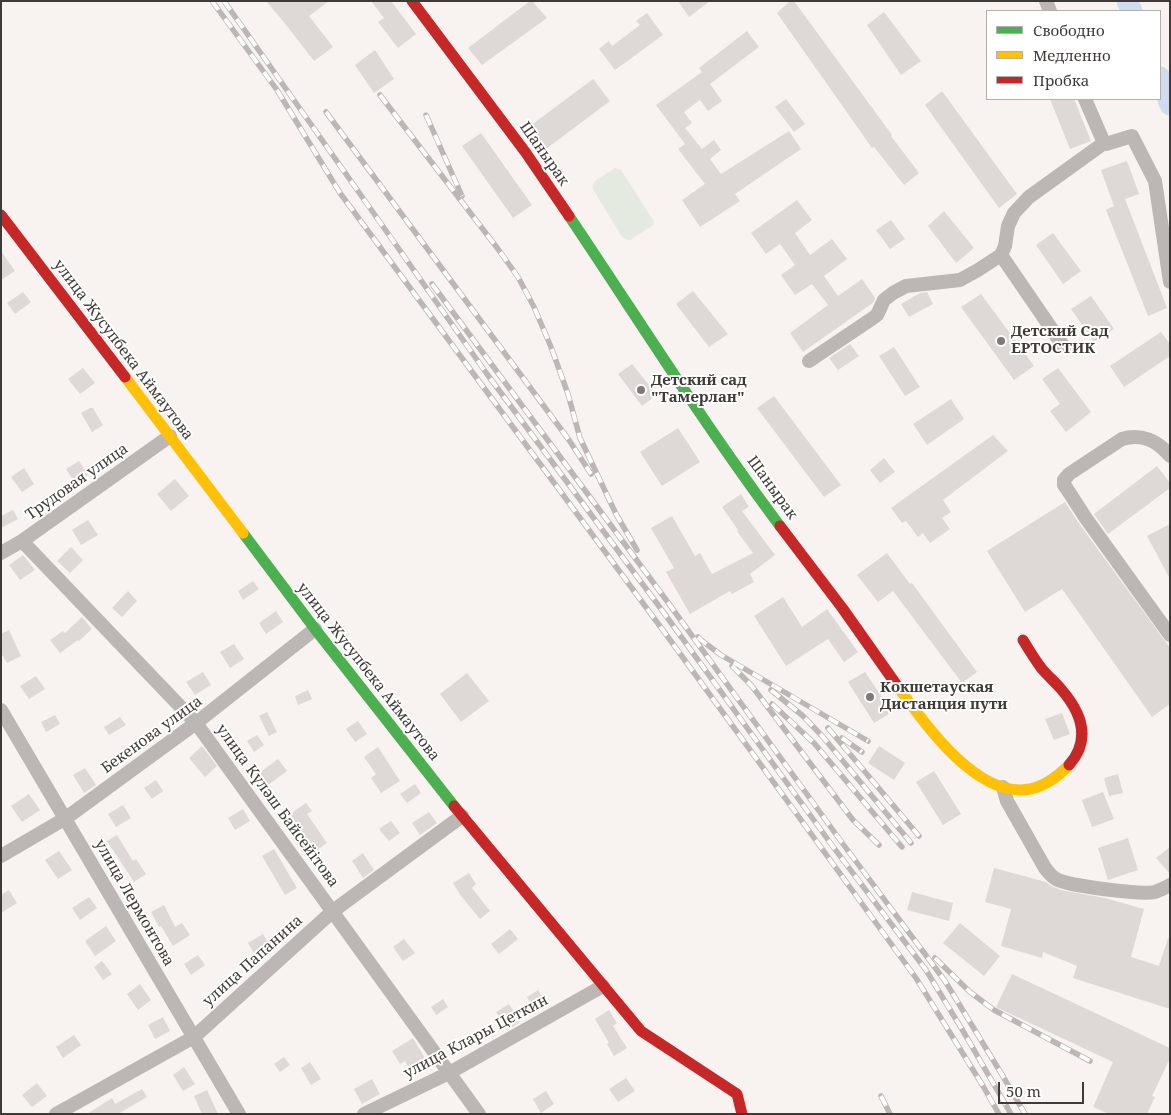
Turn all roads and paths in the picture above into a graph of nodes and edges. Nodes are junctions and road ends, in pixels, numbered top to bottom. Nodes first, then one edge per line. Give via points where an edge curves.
1 (412, 1) edge
2 (1085, 100) edge
3 (1104, 143) junction
4 (1, 215) edge
5 (1001, 255) junction
6 (1170, 282) edge
7 (1064, 347) dead end
8 (809, 361) dead end
9 (170, 436) junction
10 (1170, 456) edge
11 (22, 541) junction
12 (1, 553) edge
13 (315, 629) junction
14 (1170, 635) edge
15 (1023, 640) dead end
16 (1, 710) edge
17 (196, 723) junction
18 (1003, 787) junction
19 (462, 816) junction
20 (66, 818) junction
21 (1, 856) edge
22 (1170, 885) edge
23 (333, 911) junction
24 (603, 986) junction
25 (194, 1037) junction
26 (449, 1073) junction
27 (56, 1114) edge
28 (239, 1114) edge
29 (364, 1114) edge
30 (479, 1114) edge
31 (742, 1114) edge

1 - 18 street, Шанырак via 538,170 719,442 920,717 960,760
2 - 3 street
3 - 5 street via 1029,197 1014,213
3 - 6 street via 1132,136 1154,181
4 - 9 street, улица Жусупбека Аймаутова
5 - 7 street
5 - 8 street via 960,280 906,286 893,293 884,300 877,315
9 - 11 street, Трудовая улица
9 - 13 street, улица Жусупбека Аймаутова
10 - 14 street via 1154,442 1131,436 1064,480 1085,517
11 - 12 street, Трудовая улица
11 - 17 street, улица Күләш Байсейітова
13 - 17 street, Бекенова улица
13 - 19 street, улица Жусупбека Аймаутова
15 - 18 street, Шанырак via 1045,672 1071,700 1081,721 1083,740 1076,757 1063,772 1044,785 1026,791
16 - 20 street, улица Лермонтова
17 - 20 street, Бекенова улица
17 - 23 street, улица Күләш Байсейітова
18 - 22 street via 1007,801 1045,868 1056,879 1138,893 1156,892
19 - 23 street, улица Папанина
19 - 24 street, улица Жусупбека Аймаутова
20 - 21 street, Бекенова улица
20 - 25 street, улица Лермонтова
23 - 25 street, улица Папанина
23 - 26 street, улица Күләш Байсейітова
24 - 26 street, улица Клары Цеткин
24 - 31 street, улица Жусупбека Аймаутова via 642,1031 737,1094
25 - 27 street, улица Папанина
25 - 28 street, улица Лермонтова
26 - 29 street, улица Клары Цеткин
26 - 30 street, улица Күләш Байсейітова

